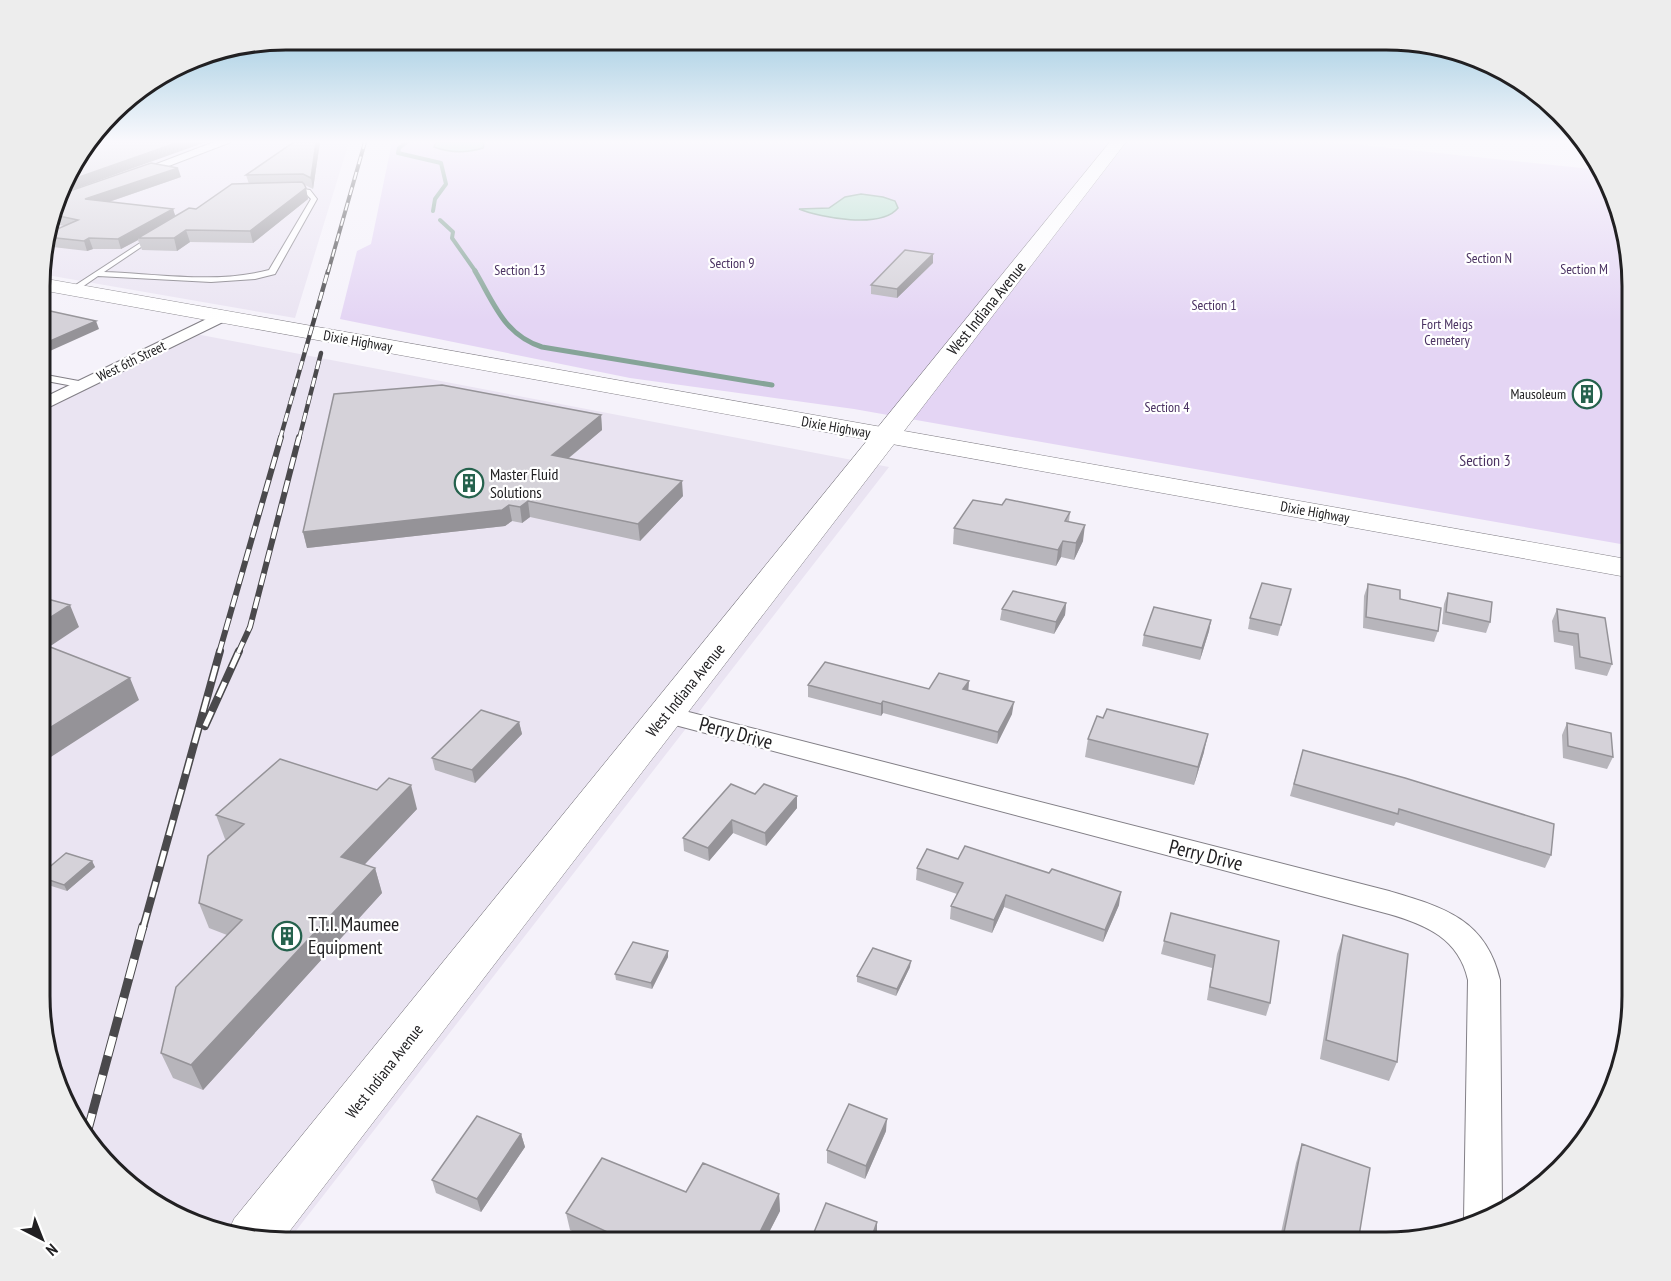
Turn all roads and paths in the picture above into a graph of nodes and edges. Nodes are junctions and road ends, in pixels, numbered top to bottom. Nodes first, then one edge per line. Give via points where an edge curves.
1 (312, 202) edge
2 (1071, 202) edge
3 (158, 234) edge
4 (98, 274) junction
5 (50, 286) edge
6 (72, 290) junction
7 (221, 317) junction
8 (50, 378) edge
9 (84, 385) junction
10 (50, 402) edge
11 (886, 436) junction
12 (1622, 567) edge
13 (665, 714) junction
14 (1483, 1210) edge
15 (260, 1230) edge

1 - 4 lane via 272,272 235,279
2 - 11 main road, West Indiana Avenue
3 - 4 lane
4 - 6 lane
5 - 6 main road, Dixie Highway
6 - 7 main road, Dixie Highway
7 - 9 street, West 6th Street
7 - 11 main road, Dixie Highway
8 - 9 lane
9 - 10 street, West 6th Street
11 - 12 main road, Dixie Highway
11 - 13 main road, West Indiana Avenue
13 - 14 street, Perry Drive via 1355,894 1424,915 1456,932 1479,959 1484,980
13 - 15 main road, West Indiana Avenue

